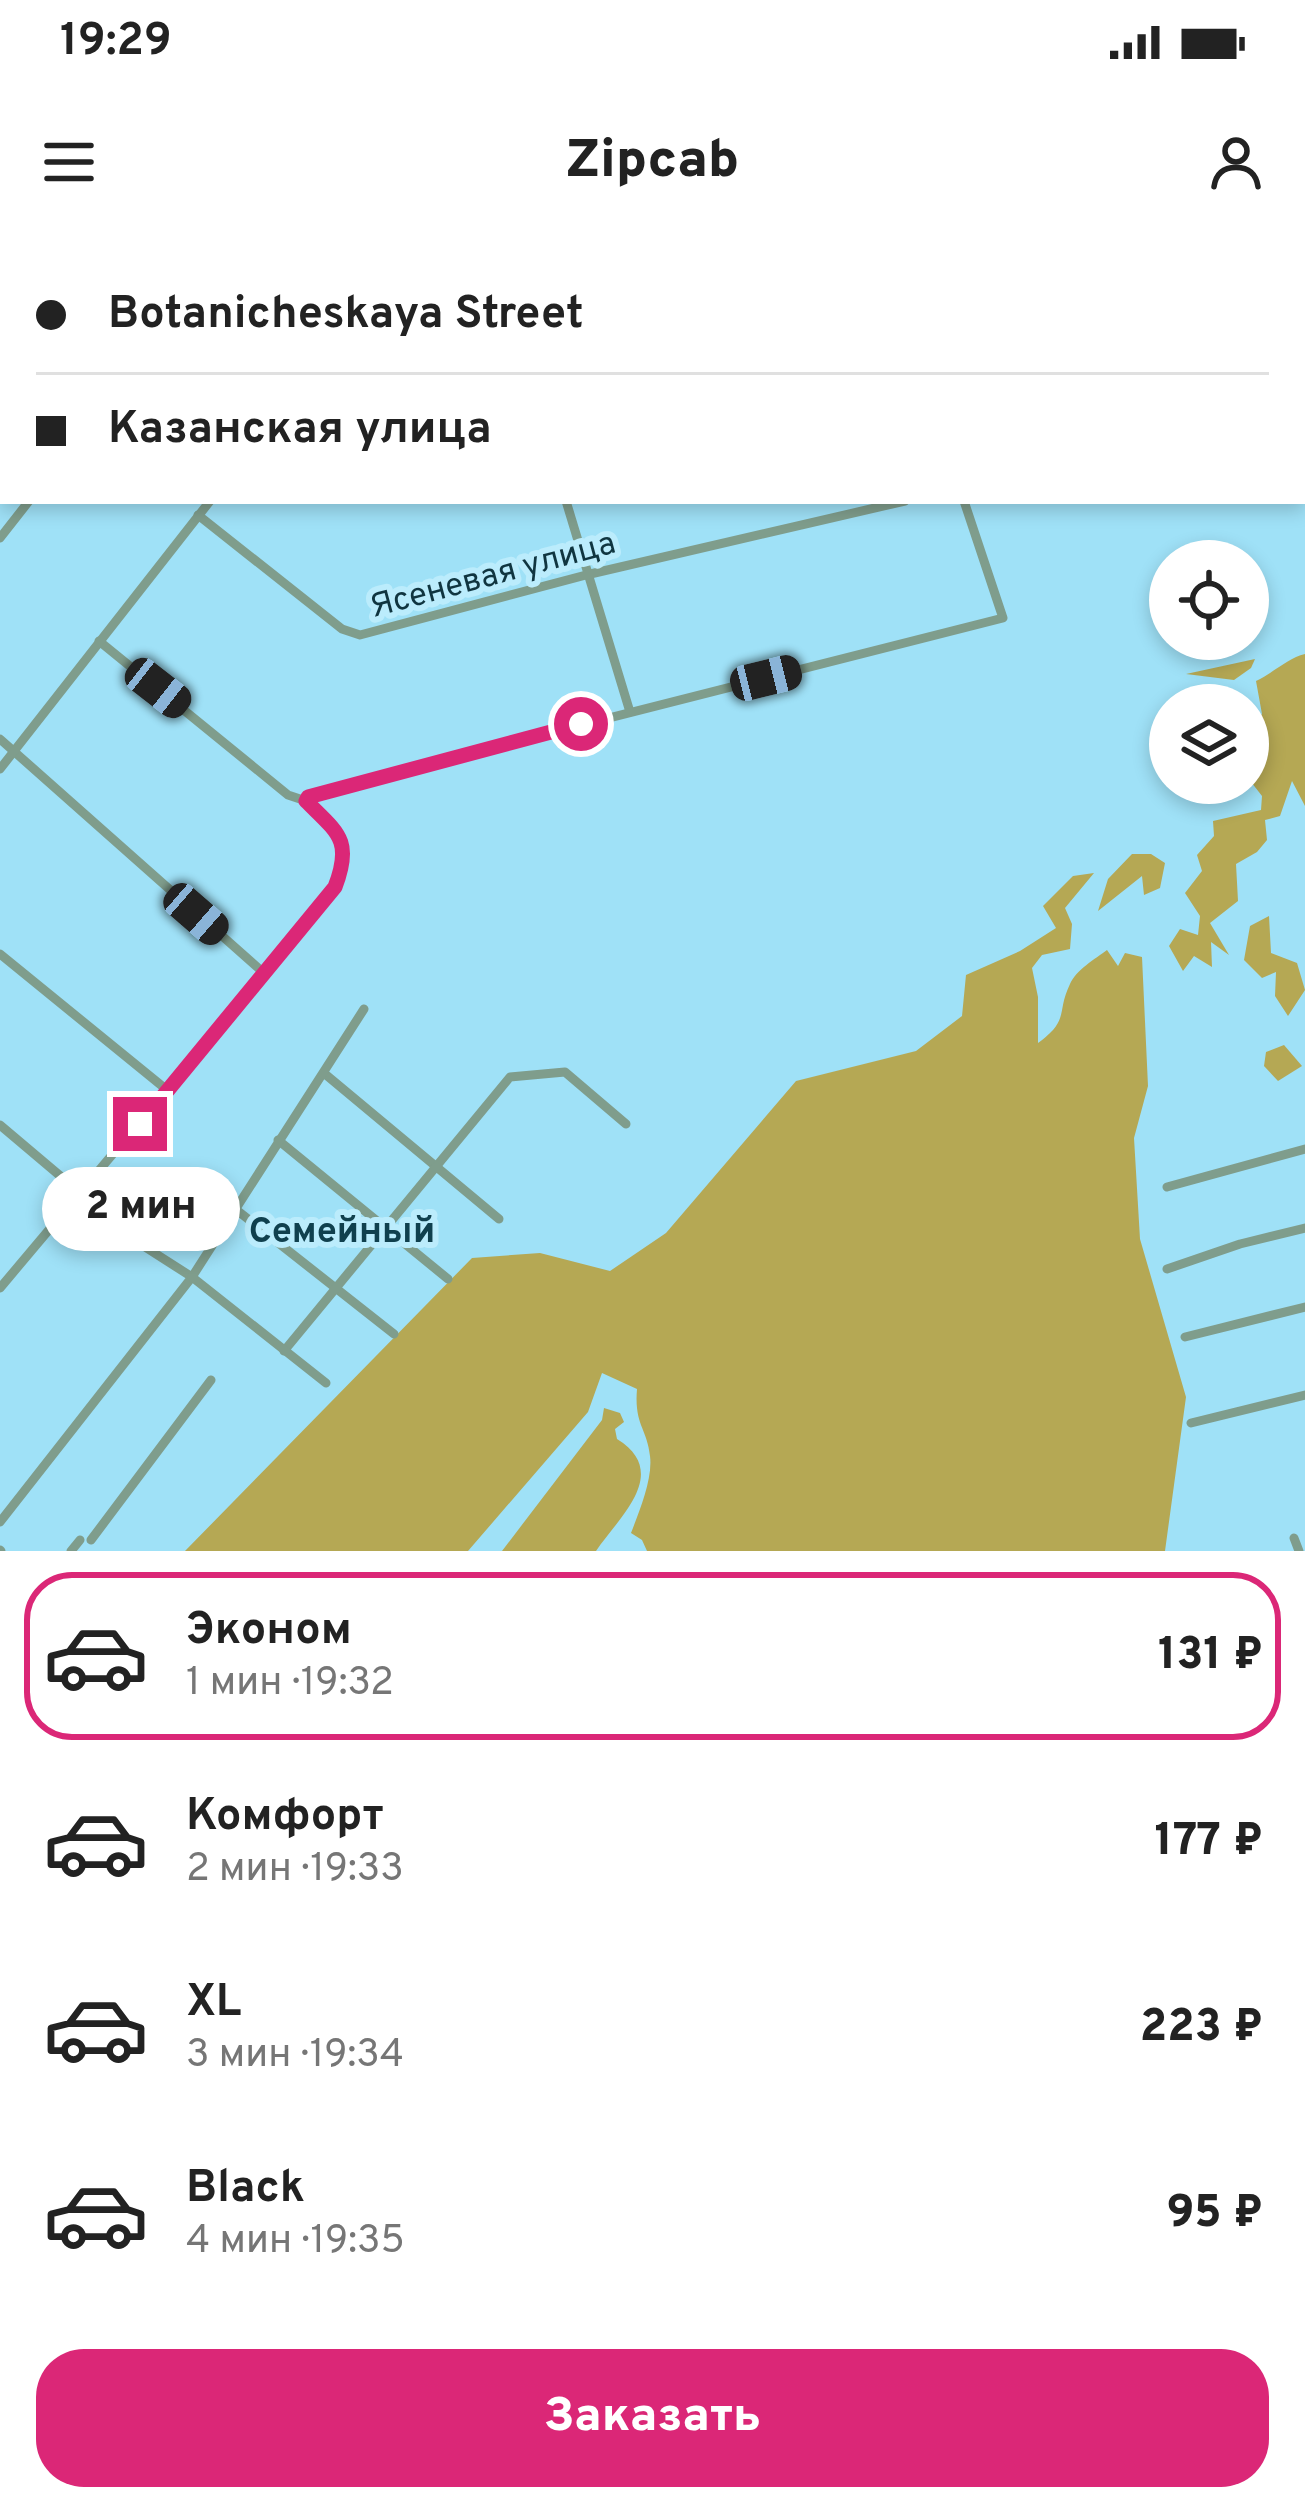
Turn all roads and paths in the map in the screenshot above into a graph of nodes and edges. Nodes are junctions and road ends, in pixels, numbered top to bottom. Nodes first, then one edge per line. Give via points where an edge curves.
1 (10, 504) edge
2 (27, 504) edge
3 (207, 504) edge
4 (567, 504) edge
5 (892, 504) edge
6 (965, 504) edge
7 (21, 511) junction
8 (198, 515) junction
9 (0, 538) edge
10 (586, 575) junction
11 (99, 641) junction
12 (630, 712) junction
13 (0, 739) edge
14 (14, 751) junction
15 (0, 769) edge
16 (306, 801) junction
17 (0, 954) edge
18 (265, 974) junction
19 (364, 1009) dead end
20 (325, 1074) junction
21 (167, 1090) junction
22 (626, 1124) dead end
23 (0, 1125) edge
24 (278, 1140) junction
25 (1305, 1149) edge
26 (436, 1168) junction
27 (1167, 1187) dead end
28 (83, 1192) junction
29 (234, 1208) junction
30 (500, 1219) dead end
31 (1305, 1228) edge
32 (386, 1230) junction
33 (1167, 1269) dead end
34 (192, 1277) junction
35 (448, 1279) dead end
36 (0, 1288) edge
37 (336, 1292) junction
38 (1305, 1307) edge
39 (394, 1334) dead end
40 (1185, 1337) dead end
41 (284, 1351) junction
42 (212, 1380) dead end
43 (326, 1383) dead end
44 (1305, 1395) edge
45 (1191, 1423) dead end
46 (0, 1522) edge
47 (1294, 1538) dead end
48 (71, 1551) edge
49 (1299, 1551) edge

1 - 7 street
2 - 7 street
3 - 8 street
4 - 10 street
5 - 10 street, Ясеневая улица
6 - 12 street via 1003,618
7 - 9 street
8 - 10 street, Ясеневая улица via 359,635
8 - 11 street
10 - 12 street
11 - 14 street
11 - 16 street
12 - 16 street
13 - 14 street
14 - 15 street
14 - 18 street
16 - 18 street via 341,836 341,872
17 - 21 street
18 - 21 street
19 - 20 street
20 - 24 street
20 - 26 street
21 - 28 street
22 - 26 street via 565,1072 510,1077
23 - 28 street
24 - 29 street
24 - 32 street
25 - 27 street
26 - 30 street
26 - 32 street
28 - 34 street
28 - 36 street
29 - 34 street
29 - 37 street
31 - 33 street
32 - 35 street
32 - 37 street
34 - 41 street
34 - 46 street
37 - 39 street
37 - 41 street
38 - 40 street
41 - 43 street
42 - 48 street
44 - 45 street
47 - 49 street

